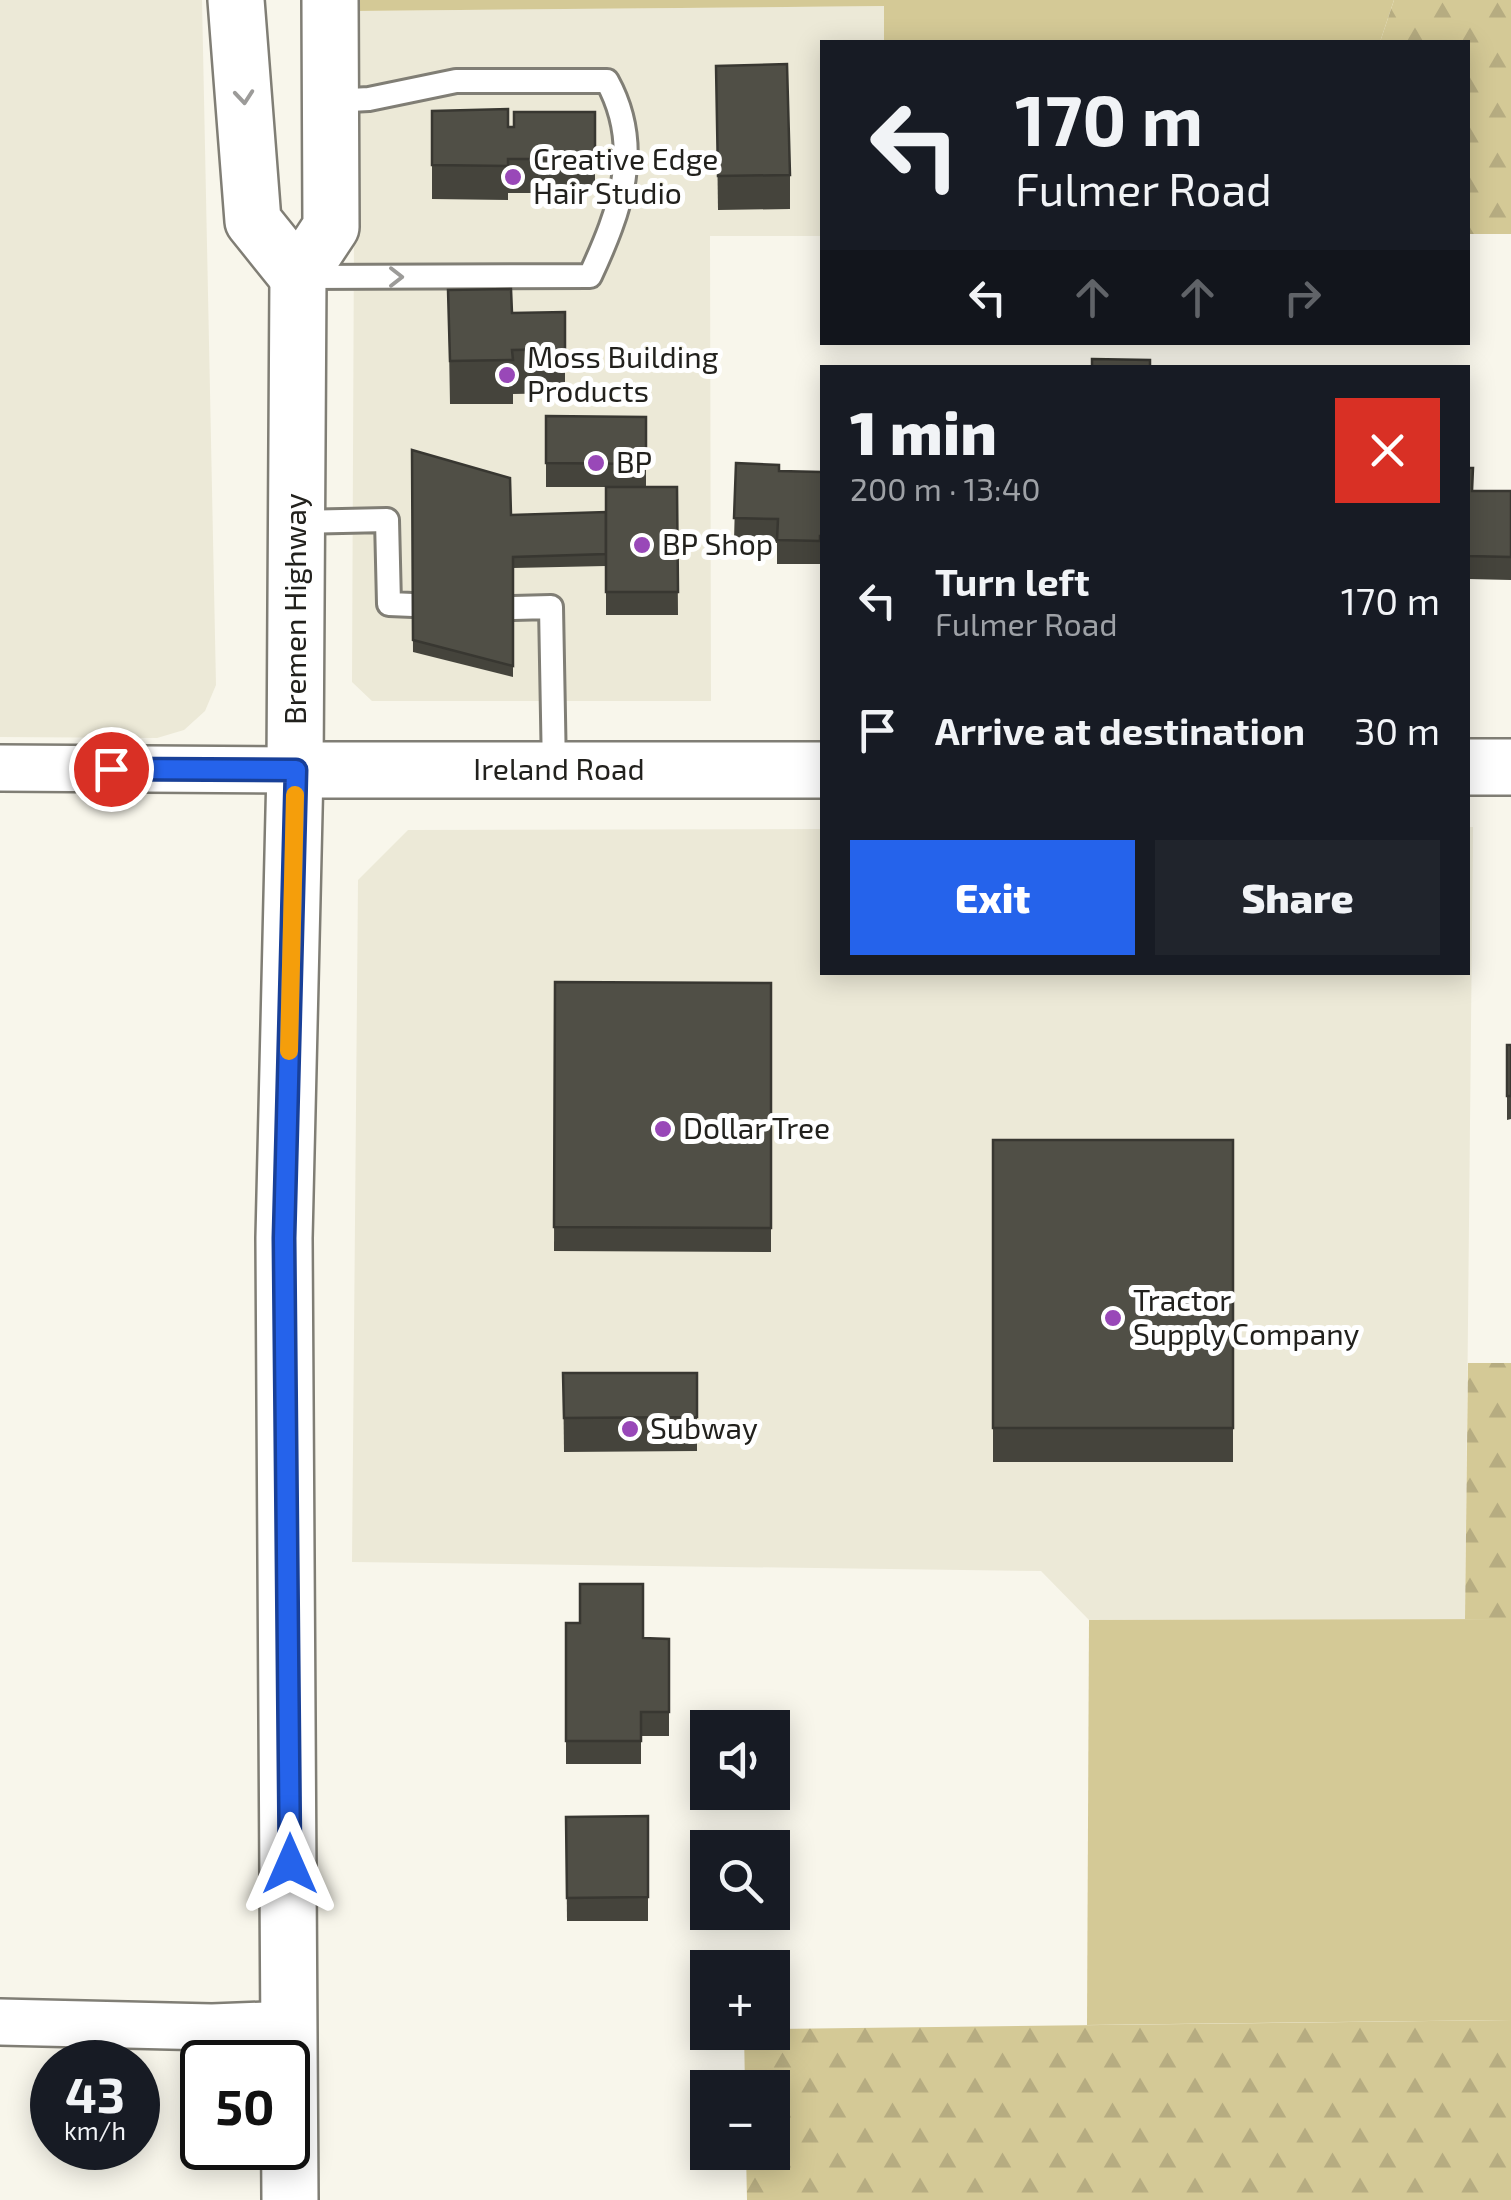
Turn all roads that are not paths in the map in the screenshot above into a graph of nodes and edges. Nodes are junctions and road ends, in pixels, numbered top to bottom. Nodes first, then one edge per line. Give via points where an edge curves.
1 (330, 0) edge
2 (234, 5) edge
3 (331, 100) junction
4 (298, 277) junction
5 (297, 522) junction
6 (413, 605) edge
7 (513, 608) edge
8 (1511, 766) edge
9 (1470, 767) edge
10 (0, 768) edge
11 (296, 770) junction
12 (554, 770) junction
13 (820, 770) edge
14 (0, 2022) edge
15 (291, 2024) junction
16 (290, 2200) edge

1 - 3 main road
2 -> 4 main road via 253,222
3 - 4 main road via 331,227
4 -> 3 lane via 590,276 619,208 624,130 607,81 456,81
4 - 5 main road, Bremen Highway
5 - 6 lane via 387,520 389,604
5 - 11 main road, Bremen Highway
7 - 12 lane via 550,607
8 - 9 main road
10 - 11 street
11 - 12 main road, Ireland Road
11 - 15 main road, Bremen Highway via 284,1238
12 - 13 main road, Ireland Road
14 - 15 street
15 - 16 main road, Bremen Highway

